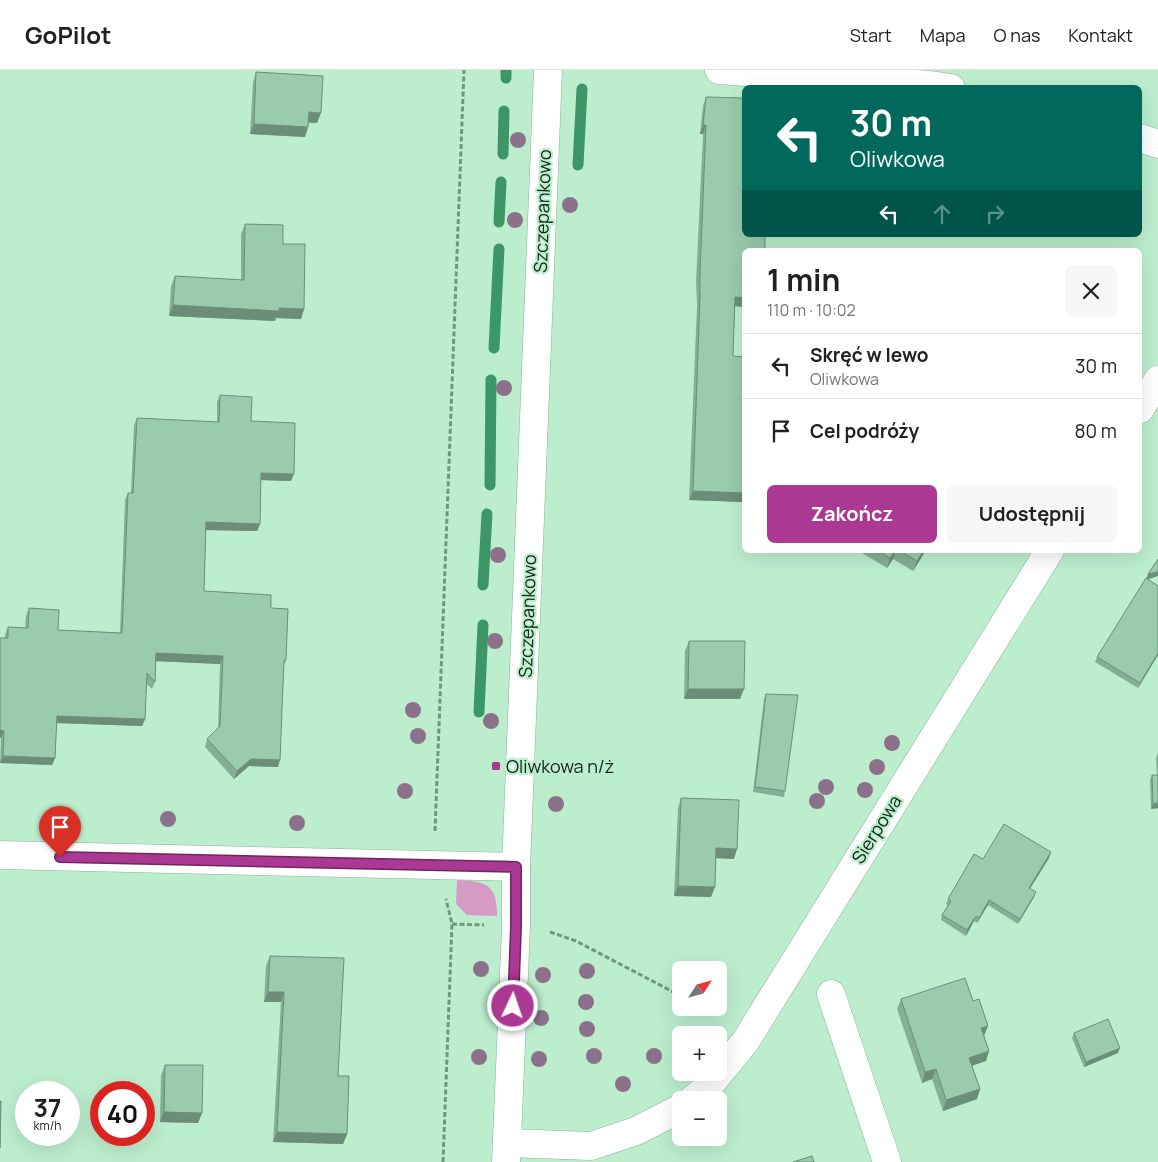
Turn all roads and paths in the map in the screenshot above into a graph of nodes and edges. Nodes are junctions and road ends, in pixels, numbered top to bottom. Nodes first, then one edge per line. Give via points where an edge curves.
1 (464, 70) edge
2 (548, 70) edge
3 (719, 70) edge
4 (930, 85) edge
5 (1142, 139) edge
6 (1158, 144) edge
7 (1158, 380) edge
8 (1142, 406) edge
9 (1048, 553) edge
10 (434, 834) dead end
11 (0, 855) edge
12 (516, 867) junction
13 (446, 898) dead end
14 (452, 924) junction
15 (488, 926) dead end
16 (544, 931) dead end
17 (672, 991) edge
18 (830, 994) dead end
19 (703, 1091) edge
20 (672, 1113) edge
21 (506, 1153) edge
22 (443, 1162) edge
23 (887, 1162) edge

1 - 10 path
2 - 12 street, Szczepankowo
3 - 4 street
5 - 6 street
7 - 8 street
9 - 19 street, Sierpowa via 745,1042
11 - 12 street
12 - 21 street, Szczepankowo
13 - 14 path
14 - 15 path
14 - 22 path
16 - 17 path via 576,940
18 - 23 street
20 - 21 street via 636,1131 591,1146

